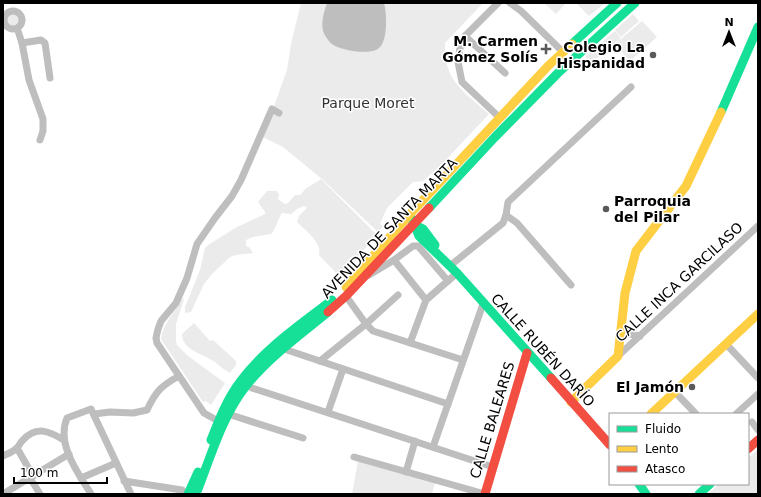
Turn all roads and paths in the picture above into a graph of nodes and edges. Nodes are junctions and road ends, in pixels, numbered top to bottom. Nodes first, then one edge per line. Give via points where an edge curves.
1 (498, 3) edge
2 (617, 3) edge
3 (634, 3) edge
4 (515, 5) edge
5 (4, 14) edge
6 (758, 26) edge
7 (17, 28) junction
8 (464, 36) junction
9 (756, 38) edge
10 (22, 42) junction
11 (563, 52) junction
12 (505, 73) dead end
13 (50, 78) dead end
14 (631, 87) dead end
15 (279, 113) dead end
16 (500, 118) junction
17 (40, 140) dead end
18 (425, 213) junction
19 (410, 214) junction
20 (506, 215) junction
21 (404, 223) junction
22 (414, 225) junction
23 (758, 226) edge
24 (421, 232) junction
25 (403, 236) junction
26 (394, 260) junction
27 (451, 266) junction
28 (456, 273) junction
29 (364, 278) junction
30 (448, 281) junction
31 (572, 285) dead end
32 (344, 294) junction
33 (398, 295) dead end
34 (426, 300) junction
35 (483, 304) junction
36 (758, 314) edge
37 (366, 324) junction
38 (621, 328) junction
39 (640, 336) junction
40 (410, 343) junction
41 (726, 344) junction
42 (281, 346) junction
43 (527, 353) junction
44 (618, 356) junction
45 (463, 360) junction
46 (320, 361) junction
47 (343, 369) junction
48 (179, 376) junction
49 (758, 378) edge
50 (243, 384) junction
51 (675, 392) junction
52 (758, 394) edge
53 (571, 402) junction
54 (448, 404) junction
55 (93, 412) junction
56 (328, 412) junction
57 (652, 413) edge
58 (695, 413) edge
59 (740, 413) edge
60 (228, 414) junction
61 (218, 421) junction
62 (752, 422) dead end
63 (758, 430) edge
64 (303, 438) dead end
65 (64, 440) junction
66 (758, 440) edge
67 (415, 441) junction
68 (609, 444) edge
69 (433, 447) junction
70 (17, 448) junction
71 (749, 448) edge
72 (69, 454) junction
73 (3, 456) edge
74 (354, 457) dead end
75 (116, 464) junction
76 (493, 467) junction
77 (406, 472) junction
78 (31, 477) junction
79 (81, 478) junction
80 (124, 481) junction
81 (640, 485) edge
82 (709, 485) edge
83 (194, 493) edge
84 (3, 494) edge
85 (40, 494) edge
86 (90, 494) edge
87 (131, 494) edge
88 (485, 494) edge
89 (646, 494) edge
90 (699, 494) edge

1 - 8 street
2 - 11 main road, AVENIDA DE SANTA MARTA
3 - 18 main road, AVENIDA DE SANTA MARTA via 538,93
4 - 11 street
5 - 7 street via 6,26 11,29
5 - 7 street via 14,11 21,15 22,24
6 - 9 main road
7 - 10 street
8 - 12 street
8 - 16 street via 458,62 462,82
9 - 38 main road via 686,186 636,251 627,282
10 - 13 street via 45,42
10 - 17 street via 29,80 43,119
11 - 16 main road, AVENIDA DE SANTA MARTA
14 - 20 street via 508,202
15 - 48 street via 272,110 241,180 197,244 176,303 161,321 157,343
16 - 19 main road, AVENIDA DE SANTA MARTA
18 - 22 main road, AVENIDA DE SANTA MARTA
18 - 24 main road
19 - 21 main road, AVENIDA DE SANTA MARTA
19 - 22 main road, CALLE RUBÉN DARÍO
20 - 27 street via 503,223
20 - 31 street via 518,223
21 - 22 main road
21 - 32 main road, AVENIDA DE SANTA MARTA
22 - 24 main road, CALLE RUBÉN DARÍO
22 - 25 main road, AVENIDA DE SANTA MARTA
23 - 39 street, CALLE INCA GARCILASO
24 - 25 main road
24 - 27 main road, CALLE RUBÉN DARÍO
24 - 28 main road, CALLE RUBÉN DARÍO
25 - 29 main road, AVENIDA DE SANTA MARTA
26 - 29 street
26 - 30 street via 413,246 418,246
26 - 34 street
27 - 28 main road, CALLE RUBÉN DARÍO
28 - 30 street
28 - 35 main road, CALLE RUBÉN DARÍO
29 - 32 main road, AVENIDA DE SANTA MARTA
30 - 34 street
32 - 37 street
32 - 42 main road, AVENIDA DE SANTA MARTA
33 - 37 street
34 - 40 street
35 - 43 main road, CALLE RUBÉN DARÍO
35 - 45 street
36 - 41 main road
37 - 40 street via 373,331
37 - 46 street
38 - 39 street via 630,334
38 - 44 main road
39 - 44 street, CALLE INCA GARCILASO
40 - 45 street
41 - 49 street
41 - 51 main road
42 - 46 street
42 - 50 main road, AVENIDA DE SANTA MARTA via 271,360
43 - 53 main road, CALLE RUBÉN DARÍO
43 - 76 main road, CALLE BALEARES
44 - 53 main road
45 - 54 street
46 - 47 street
47 - 54 street
47 - 56 street
48 - 55 street via 163,385 147,410 133,413
48 - 61 street via 204,413
50 - 56 street
50 - 60 main road, AVENIDA DE SANTA MARTA
50 - 61 main road, AVENIDA DE SANTA MARTA via 228,402
51 - 57 main road
51 - 58 street
52 - 59 street
53 - 68 main road, CALLE RUBÉN DARÍO
54 - 69 street
55 - 65 street via 67,418
55 - 75 street
56 - 67 street
60 - 64 street
60 - 83 main road, AVENIDA DE SANTA MARTA
61 - 83 main road, AVENIDA DE SANTA MARTA
62 - 63 street
65 - 70 street via 49,432 40,431 30,433
65 - 72 street
66 - 71 main road
67 - 69 street
67 - 77 street
69 - 76 street
70 - 73 street
70 - 78 street
72 - 78 street
72 - 79 street
74 - 77 street
75 - 79 street
75 - 80 street
76 - 88 main road, CALLE BALEARES
77 - 88 street
78 - 84 street
78 - 85 street
79 - 86 street
80 - 83 street
80 - 87 street
81 - 89 main road
82 - 90 main road

